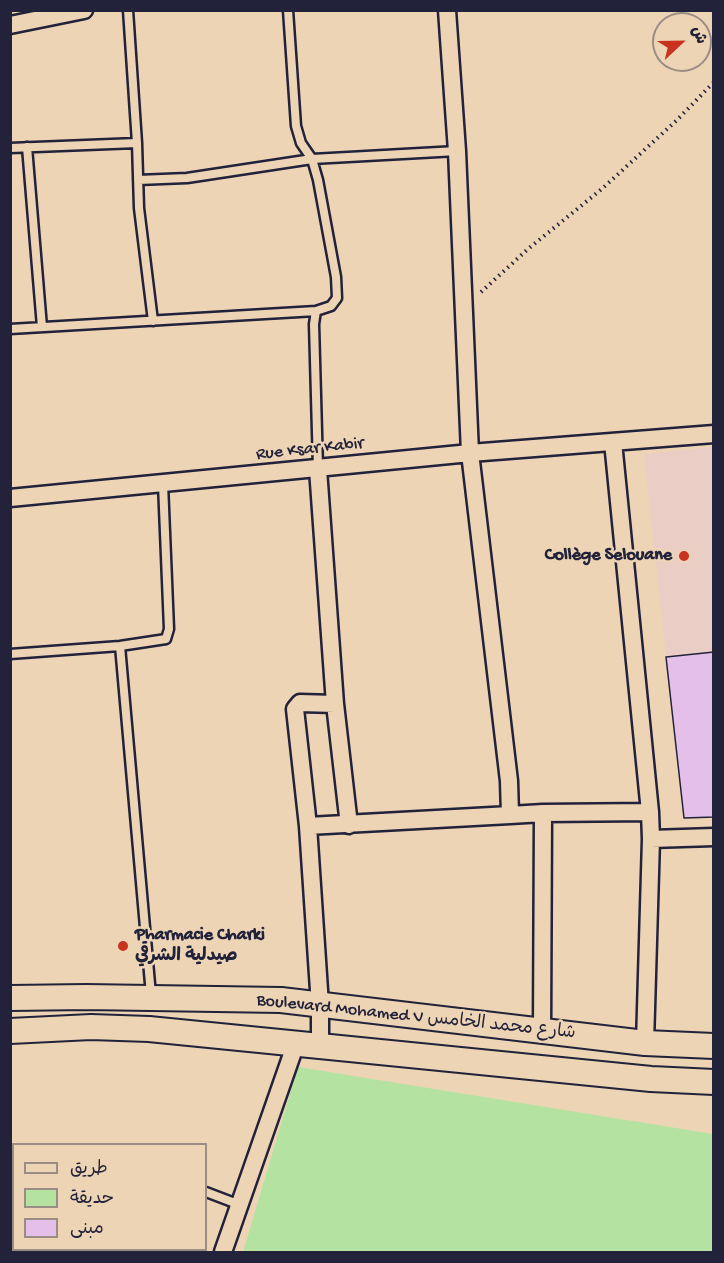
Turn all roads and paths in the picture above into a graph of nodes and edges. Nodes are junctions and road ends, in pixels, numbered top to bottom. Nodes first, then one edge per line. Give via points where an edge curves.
1 (84, 10) edge
2 (128, 10) edge
3 (288, 10) edge
4 (447, 10) edge
5 (55, 13) edge
6 (10, 25) edge
7 (714, 82) edge
8 (137, 143) junction
9 (27, 147) junction
10 (10, 148) edge
11 (457, 151) junction
12 (312, 159) junction
13 (138, 180) junction
14 (464, 308) junction
15 (316, 311) junction
16 (153, 321) junction
17 (42, 327) junction
18 (10, 329) edge
19 (714, 434) edge
20 (613, 442) junction
21 (470, 453) junction
22 (318, 469) junction
23 (163, 484) junction
24 (10, 498) edge
25 (120, 646) junction
26 (10, 654) edge
27 (335, 704) junction
28 (650, 812) junction
29 (543, 813) junction
30 (510, 815) junction
31 (349, 825) junction
32 (308, 826) junction
33 (714, 837) edge
34 (651, 839) junction
35 (10, 998) edge
36 (151, 998) junction
37 (320, 1005) junction
38 (10, 1031) edge
39 (542, 1032) junction
40 (645, 1043) junction
41 (308, 1044) junction
42 (714, 1046) edge
43 (714, 1082) edge
44 (207, 1192) edge
45 (240, 1205) junction
46 (223, 1252) edge

1 - 5 street
2 - 8 lane
3 - 12 lane via 296,126
4 - 11 street
5 - 6 street
7 - 14 path via 603,188
8 - 9 lane
8 - 13 lane
9 - 10 lane
9 - 17 lane
11 - 12 lane
11 - 14 street
12 - 13 lane via 187,178
12 - 15 lane via 337,298 331,306
13 - 16 lane
14 - 21 street
15 - 16 lane
15 - 22 lane
16 - 17 lane
17 - 18 lane
19 - 20 street, Rue Ksar Kabir
20 - 21 street, Rue Ksar Kabir
20 - 28 street
21 - 22 street, Rue Ksar Kabir
21 - 30 street
22 - 23 street, Rue Ksar Kabir
22 - 27 street
23 - 24 street, Rue Ksar Kabir
23 - 25 lane via 169,634 160,642
25 - 26 lane
25 - 36 lane
27 - 31 street
27 - 32 street via 300,703 295,709
28 - 29 street
28 - 34 street
29 - 30 street
29 - 39 street
30 - 31 street
31 - 32 street
32 - 37 street
33 - 34 street
34 - 40 street
35 - 36 street, Boulevard Mohamed V شارع محمد الخامس
36 - 37 street, Boulevard Mohamed V شارع محمد الخامس via 281,1000
37 - 39 street, Boulevard Mohamed V شارع محمد الخامس
37 - 41 street
38 - 41 street, Boulevard Mohamed V شارع محمد الخامس via 149,1029
39 - 40 street, Boulevard Mohamed V شارع محمد الخامس
40 - 42 street, Boulevard Mohamed V شارع محمد الخامس
41 - 43 street, Boulevard Mohamed V شارع محمد الخامس
41 - 45 street
44 - 45 lane
45 - 46 street

